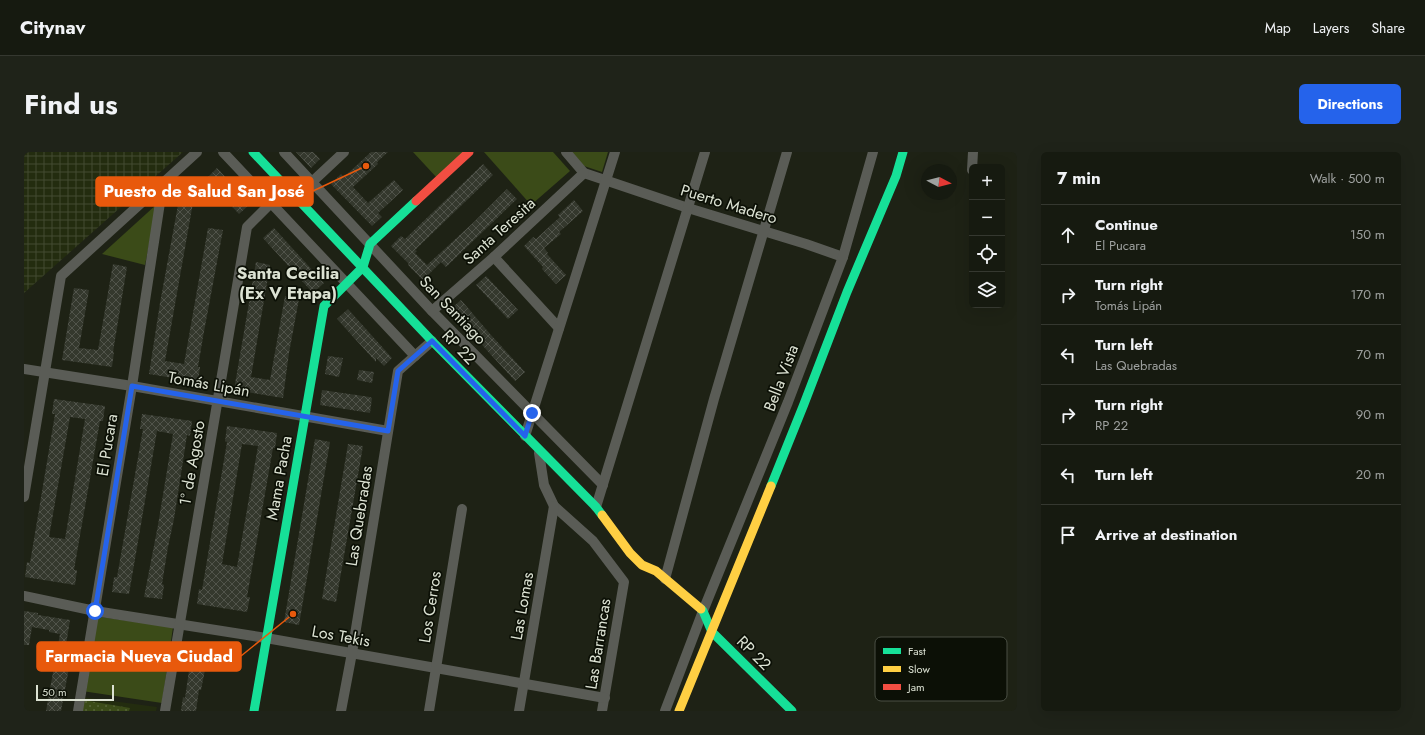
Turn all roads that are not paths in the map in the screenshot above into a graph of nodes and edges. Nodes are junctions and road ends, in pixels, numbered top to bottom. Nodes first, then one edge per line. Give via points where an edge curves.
1 (198, 152) edge
2 (223, 152) edge
3 (254, 152) edge
4 (284, 152) edge
5 (344, 152) edge
6 (469, 152) edge
7 (566, 152) edge
8 (615, 152) edge
9 (704, 152) edge
10 (787, 152) edge
11 (873, 152) edge
12 (903, 152) edge
13 (973, 152) edge
14 (972, 164) edge
15 (584, 172) junction
16 (606, 181) junction
17 (312, 182) junction
18 (163, 183) junction
19 (291, 192) junction
20 (271, 203) junction
21 (688, 208) junction
22 (763, 230) junction
23 (370, 244) junction
24 (494, 257) junction
25 (844, 257) junction
26 (363, 268) junction
27 (346, 284) junction
28 (432, 311) junction
29 (559, 328) junction
30 (432, 341) junction
31 (415, 356) junction
32 (28, 370) edge
33 (45, 372) junction
34 (132, 386) junction
35 (217, 401) junction
36 (532, 413) junction
37 (305, 416) junction
38 (388, 431) junction
39 (525, 436) junction
40 (539, 453) dead end
41 (603, 485) junction
42 (24, 497) edge
43 (554, 506) junction
44 (596, 507) junction
45 (462, 509) dead end
46 (665, 579) junction
47 (24, 596) edge
48 (95, 611) junction
49 (703, 611) junction
50 (180, 624) junction
51 (712, 632) junction
52 (266, 638) junction
53 (352, 653) junction
54 (436, 668) junction
55 (524, 684) junction
56 (605, 698) junction
57 (78, 711) edge
58 (165, 711) edge
59 (254, 711) edge
60 (341, 711) edge
61 (429, 711) edge
62 (519, 711) edge
63 (602, 711) edge
64 (665, 711) edge
65 (679, 711) edge
66 (792, 711) edge

1 - 18 street
2 - 20 street
3 - 19 street, RP 22
4 - 17 street, San Santiago
5 - 17 street, 1º de Agosto
6 - 23 street
7 - 15 street
8 - 16 street
9 - 21 street
10 - 22 street
11 - 25 street, Bella Vista
12 - 51 street via 896,176 847,292
13 - 14 street
15 - 16 street, Puerto Madero
15 - 24 street, Santa Teresita
16 - 21 street, Puerto Madero
16 - 29 street
17 - 19 street, 1º de Agosto
17 - 23 street, San Santiago
18 - 33 street via 62,276
18 - 34 street, El Pucara
19 - 20 street, 1º de Agosto
19 - 26 street, RP 22
20 - 27 street
20 - 35 street, 1º de Agosto via 247,228
21 - 22 street, Puerto Madero
21 - 41 street
22 - 25 street, Puerto Madero
22 - 46 street
23 - 26 street
23 - 28 street, San Santiago
24 - 28 street, Santa Teresita
24 - 29 street
25 - 49 street, Bella Vista
26 - 27 street, Mama Pacha
26 - 30 street, RP 22
27 - 31 street
27 - 37 street, Mama Pacha via 324,306
28 - 36 street, San Santiago
29 - 36 street
30 - 31 street, Las Quebradas
30 - 39 street, RP 22
31 - 38 street, Las Quebradas via 398,371
32 - 33 street, Tomás Lipán
33 - 34 street, Tomás Lipán
33 - 42 street
34 - 35 street, Tomás Lipán
34 - 48 street, El Pucara
35 - 37 street, Tomás Lipán
35 - 50 street, 1º de Agosto
36 - 39 street
36 - 41 street, San Santiago
37 - 38 street, Tomás Lipán
37 - 52 street, Mama Pacha
38 - 53 street, Las Quebradas
39 - 44 street, RP 22
40 - 43 street via 544,485
41 - 44 street
43 - 55 street, Las Lomas
43 - 56 street, Las Barrancas via 593,541 624,582
44 - 46 street, RP 22 via 630,553 642,565 656,571
45 - 54 street, Los Cerros
46 - 49 street, RP 22
47 - 48 street, Los Tekis
48 - 50 street, Los Tekis
48 - 57 street, El Pucara
49 - 51 street, RP 22
49 - 64 street, Bella Vista
50 - 52 street, Los Tekis
50 - 58 street, 1º de Agosto
51 - 65 street
51 - 66 street, RP 22
52 - 53 street, Los Tekis
52 - 59 street, Mama Pacha
53 - 54 street, Los Tekis
53 - 60 street, Las Quebradas
54 - 55 street, Los Tekis
54 - 61 street, Los Cerros
55 - 56 street, Los Tekis
55 - 62 street, Las Lomas
56 - 63 street, Las Barrancas

